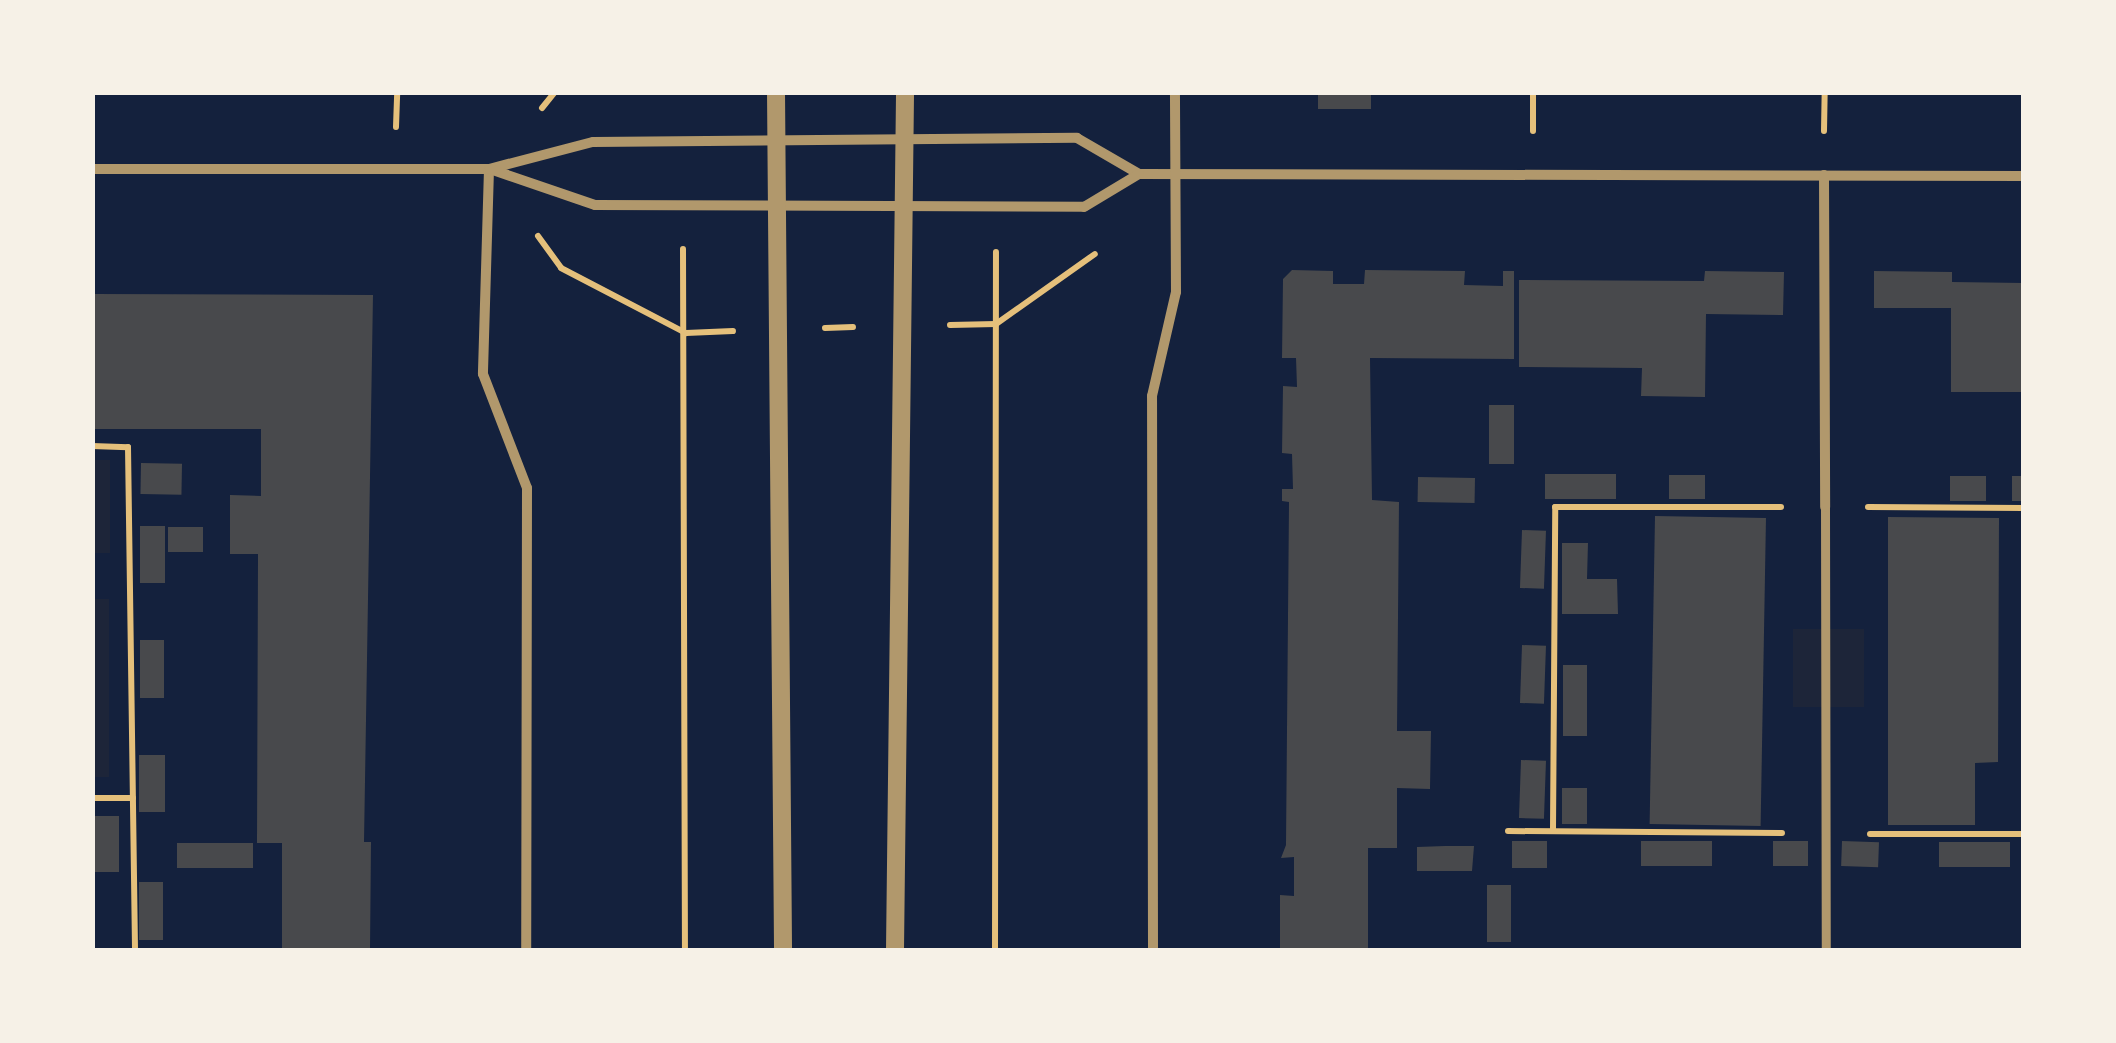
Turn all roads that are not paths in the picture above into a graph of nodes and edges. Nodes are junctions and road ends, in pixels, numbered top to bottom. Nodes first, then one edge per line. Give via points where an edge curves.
1 (776, 92) edge
2 (904, 92) edge
3 (1176, 92) edge
4 (904, 140) junction
5 (776, 141) junction
6 (92, 169) edge
7 (490, 169) junction
8 (1140, 174) junction
9 (1178, 174) junction
10 (1824, 175) junction
11 (2024, 176) edge
12 (776, 206) junction
13 (903, 206) junction
14 (1825, 507) joint
15 (526, 950) edge
16 (783, 950) edge
17 (895, 950) edge
18 (1153, 950) edge
19 (1826, 950) edge

1 - 5 street
2 - 4 street
3 - 9 street
4 - 5 street
4 - 8 street via 1077,138
4 - 13 street
5 - 7 street via 593,142
5 - 12 street
6 - 7 street
7 - 12 street via 595,204
7 - 15 street via 482,374 527,488
8 - 9 street
8 - 13 street via 1084,207
9 - 10 street
9 - 18 street via 1176,292 1152,396
10 - 11 street
10 - 14 street
12 - 13 street
12 - 16 street
13 - 17 street
14 - 19 street

